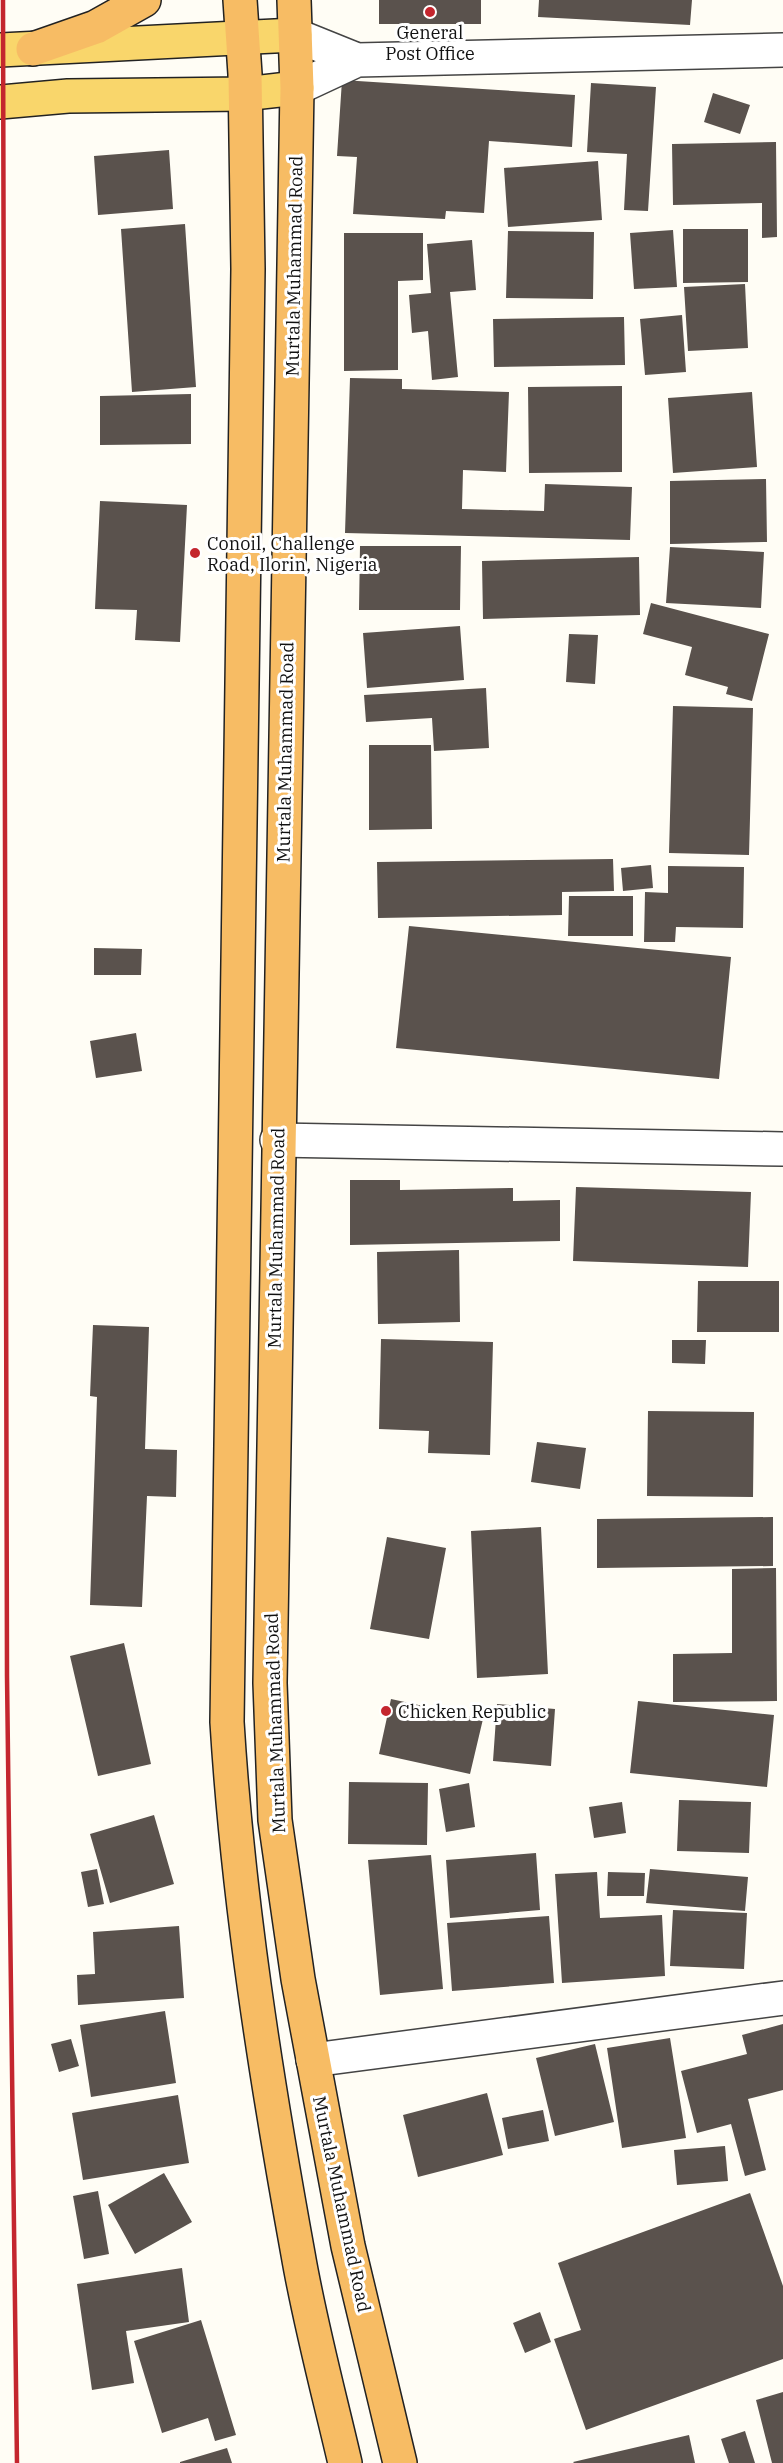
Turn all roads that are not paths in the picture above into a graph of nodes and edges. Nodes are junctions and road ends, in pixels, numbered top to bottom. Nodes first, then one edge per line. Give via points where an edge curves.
1 (144, 0) edge
2 (240, 0) edge
3 (294, 0) edge
4 (295, 35) junction
5 (243, 38) junction
6 (33, 49) junction
7 (0, 50) edge
8 (783, 50) edge
9 (357, 60) junction
10 (297, 88) junction
11 (245, 94) junction
12 (0, 102) edge
13 (277, 1140) junction
14 (783, 1149) edge
15 (783, 1998) edge
16 (313, 2060) junction
17 (348, 2246) junction
18 (298, 2256) junction
19 (345, 2463) edge
20 (367, 2463) edge
21 (392, 2463) edge
22 (400, 2463) edge

1 - 6 highway via 96,27
2 - 5 highway
3 - 4 highway, Murtala Muhammad Road
4 - 5 main road
4 - 9 street
4 - 10 highway, Murtala Muhammad Road
5 - 6 main road
5 - 11 highway
6 - 7 main road
8 - 9 street
9 - 10 street
10 - 11 main road
10 - 13 highway, Murtala Muhammad Road
11 - 12 main road via 68,96
11 - 18 highway via 248,269 227,1722 234,1830 249,1950
13 - 14 street
13 - 16 highway, Murtala Muhammad Road via 270,1683 275,1820
15 - 16 street
16 - 17 highway, Murtala Muhammad Road
17 - 21 highway
17 - 22 highway, Murtala Muhammad Road
18 - 19 highway
18 - 20 highway

